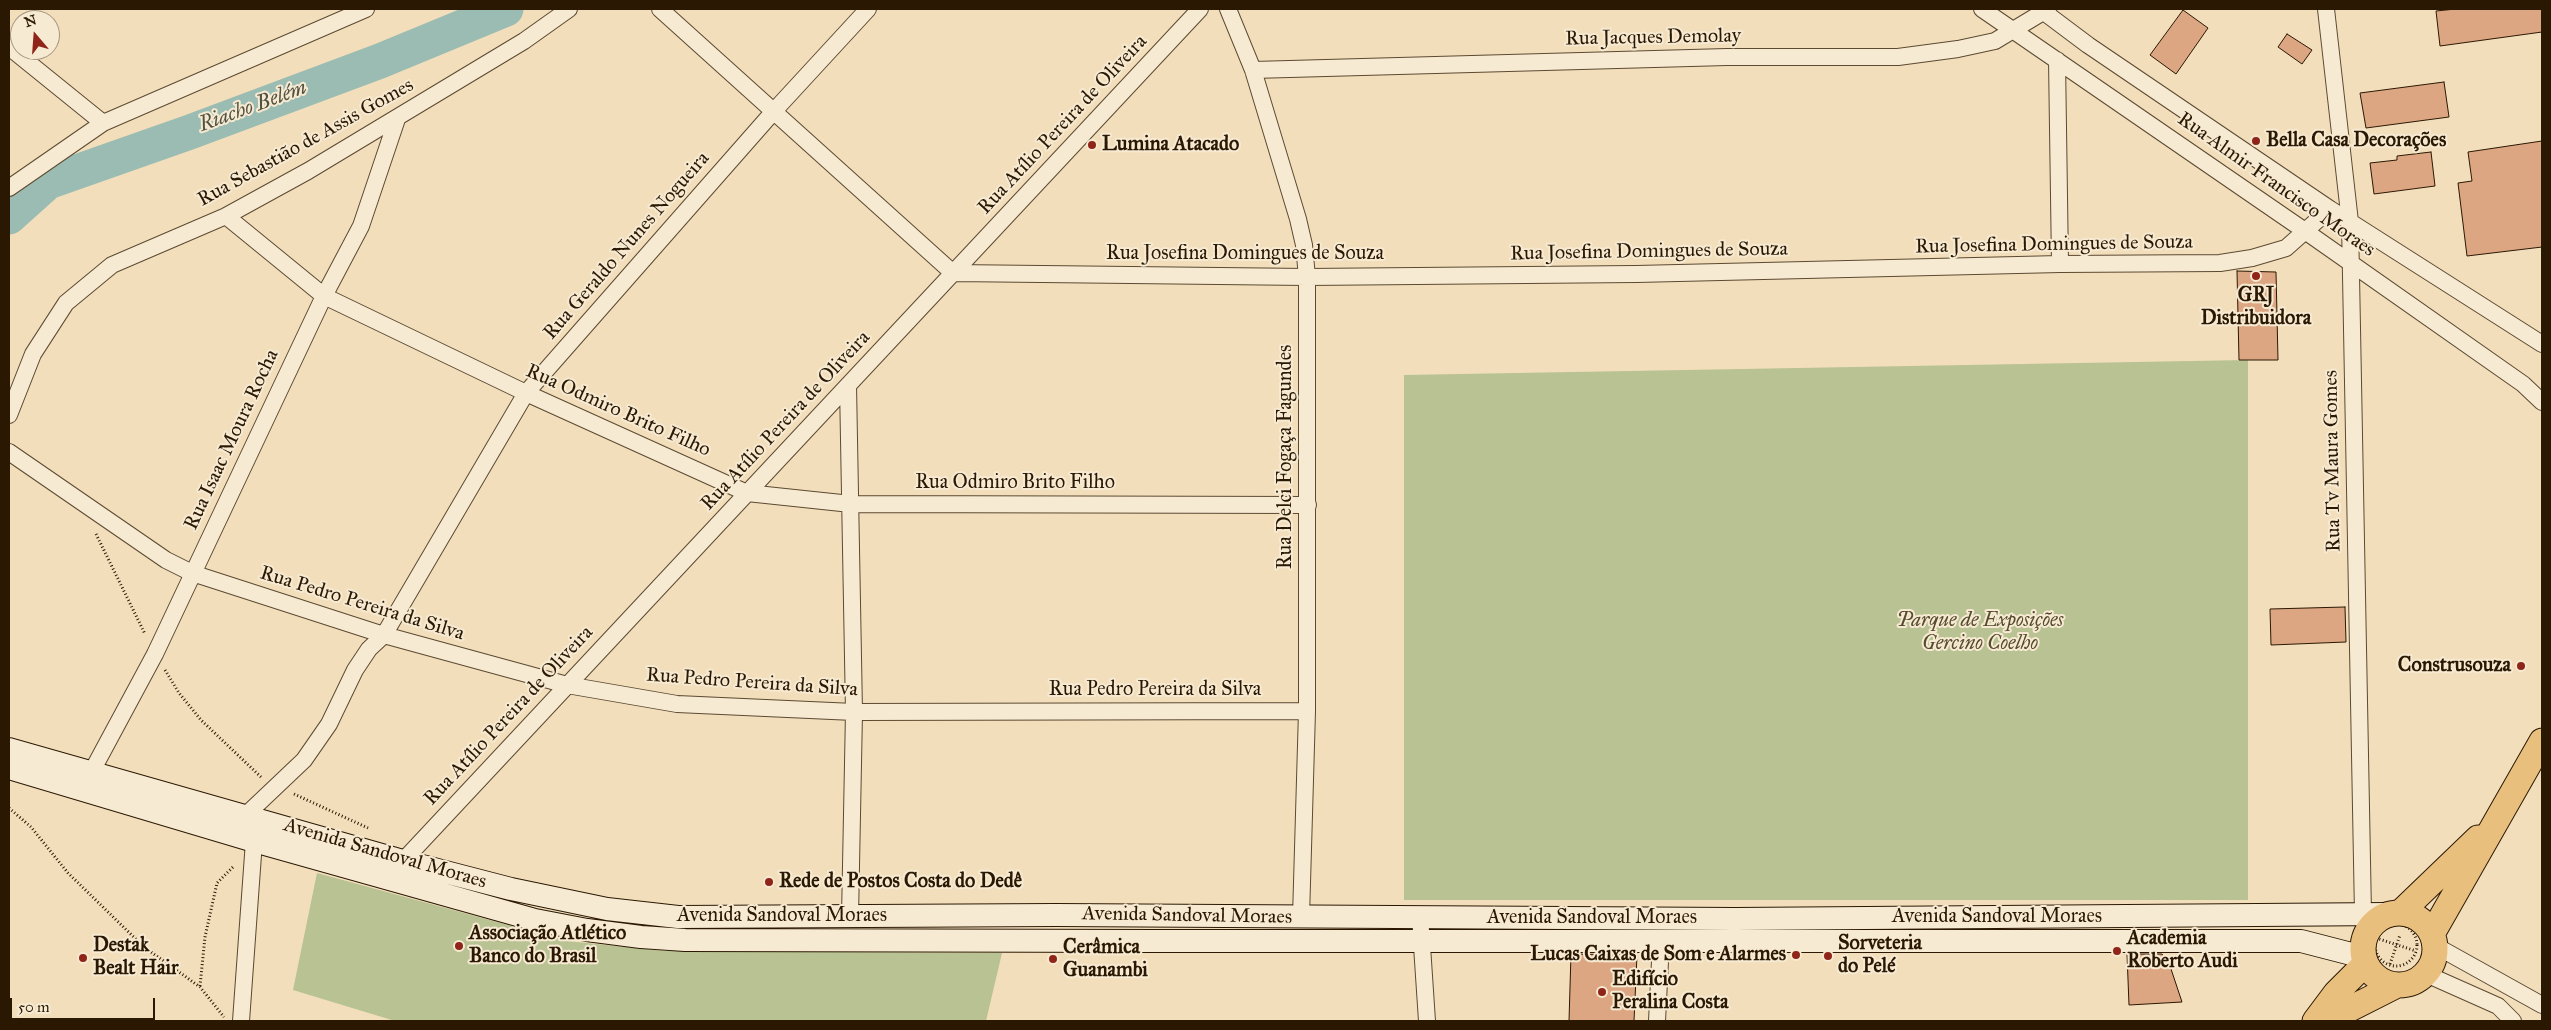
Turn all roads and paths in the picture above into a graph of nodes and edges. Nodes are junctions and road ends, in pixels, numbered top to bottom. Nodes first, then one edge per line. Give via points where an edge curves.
1 (366, 9) edge
2 (569, 9) edge
3 (660, 9) edge
4 (868, 9) edge
5 (1200, 9) edge
6 (1228, 9) edge
7 (1982, 9) edge
8 (2326, 9) edge
9 (2044, 10) edge
10 (2014, 30) junction
11 (9, 46) edge
12 (2057, 60) junction
13 (1253, 70) junction
14 (774, 111) junction
15 (397, 119) junction
16 (103, 123) junction
17 (9, 188) edge
18 (2330, 209) junction
19 (226, 216) junction
20 (2350, 222) junction
21 (2305, 231) junction
22 (2351, 263) junction
23 (2060, 264) junction
24 (953, 274) junction
25 (1307, 277) junction
26 (324, 296) junction
27 (2542, 344) edge
28 (848, 385) junction
29 (526, 393) junction
30 (2542, 402) edge
31 (9, 415) edge
32 (9, 452) edge
33 (747, 493) junction
34 (82, 504) junction
35 (851, 504) junction
36 (1308, 505) junction
37 (192, 574) junction
38 (384, 635) junction
39 (155, 654) junction
40 (567, 685) junction
41 (1307, 711) junction
42 (854, 712) junction
43 (2542, 741) edge
44 (9, 749) edge
45 (9, 768) edge
46 (91, 773) junction
47 (274, 788) junction
48 (9, 808) edge
49 (246, 815) junction
50 (2498, 818) junction
51 (372, 830) dead end
52 (253, 850) junction
53 (403, 861) junction
54 (2394, 913) junction
55 (2363, 914) junction
56 (1023, 915) junction
57 (1420, 916) junction
58 (850, 917) junction
59 (1301, 918) junction
60 (1736, 929) junction
61 (1024, 940) junction
62 (1421, 941) junction
63 (1661, 941) junction
64 (2397, 945) junction
65 (2427, 951) junction
66 (2368, 953) junction
67 (2393, 975) junction
68 (200, 987) junction
69 (2542, 1005) edge
70 (227, 1021) edge
71 (240, 1021) edge
72 (1427, 1021) edge
73 (1657, 1021) edge
74 (2315, 1021) edge
75 (2326, 1021) edge
76 (2513, 1021) edge

1 - 16 street
2 - 15 street, Rua Sebastião de Assis Gomes via 524,42
3 - 14 street
4 - 14 street, Rua Geraldo Nunes Nogueira
5 - 24 street, Rua Atílio Pereira de Oliveira
6 - 13 street, Rua Delci Fogaça Fagundes
7 - 10 street, Rua Almir Francisco Moraes
8 - 20 street, Rua Tv Maura Gomes
9 - 10 street, Rua Jacques Demolay
9 - 18 street, Rua Almir Francisco Moraes via 2088,45
10 - 12 street, Rua Almir Francisco Moraes
10 - 13 street, Rua Jacques Demolay via 1995,41 1898,57 1727,57
11 - 16 street
12 - 21 street, Rua Almir Francisco Moraes
12 - 23 street
13 - 25 street, Rua Delci Fogaça Fagundes via 1298,219
14 - 24 street
14 - 29 street, Rua Geraldo Nunes Nogueira
15 - 19 street, Rua Sebastião de Assis Gomes
15 - 26 street, Rua Isaac Moura Rocha via 361,226
16 - 17 street
18 - 20 street, Rua Almir Francisco Moraes
18 - 21 street, Rua Josefina Domingues de Souza
19 - 26 street, Rua Odmiro Brito Filho
19 - 31 street, Rua Sebastião de Assis Gomes via 112,265 66,303 33,354
20 - 22 street, Rua Tv Maura Gomes
20 - 27 street, Rua Almir Francisco Moraes
21 - 22 street, Rua Almir Francisco Moraes
21 - 23 street, Rua Josefina Domingues de Souza via 2286,248 2220,263
22 - 30 street, Rua Almir Francisco Moraes via 2523,384
22 - 55 street, Rua Tv Maura Gomes
23 - 25 street, Rua Josefina Domingues de Souza via 1636,274
24 - 25 street, Rua Josefina Domingues de Souza
24 - 28 street, Rua Atílio Pereira de Oliveira
25 - 36 street, Rua Delci Fogaça Fagundes
26 - 29 street, Rua Odmiro Brito Filho
26 - 37 street, Rua Isaac Moura Rocha
28 - 33 street, Rua Atílio Pereira de Oliveira
28 - 35 street
29 - 33 street, Rua Odmiro Brito Filho
29 - 38 street, Rua Geraldo Nunes Nogueira
32 - 34 street, Rua Pedro Pereira da Silva
33 - 35 street, Rua Odmiro Brito Filho
33 - 40 street, Rua Atílio Pereira de Oliveira
34 - 37 street, Rua Pedro Pereira da Silva
34 - 39 path
35 - 36 street, Rua Odmiro Brito Filho
35 - 42 street
36 - 41 street, Rua Delci Fogaça Fagundes
37 - 38 street, Rua Pedro Pereira da Silva
37 - 39 street, Rua Isaac Moura Rocha
38 - 40 street, Rua Pedro Pereira da Silva
38 - 47 street, Rua Geraldo Nunes Nogueira via 369,649 355,670 329,724 304,760
39 - 46 street, Rua Isaac Moura Rocha
39 - 47 path via 179,693 201,720
40 - 42 street, Rua Pedro Pereira da Silva via 677,704
40 - 53 street, Rua Atílio Pereira de Oliveira
41 - 42 street, Rua Pedro Pereira da Silva
41 - 59 street, Rua Delci Fogaça Fagundes
42 - 58 street
43 - 50 main road
44 - 46 main road, Avenida Sandoval Moraes
45 - 52 main road, Avenida Sandoval Moraes
46 - 49 main road, Avenida Sandoval Moraes
47 - 49 street, Rua Geraldo Nunes Nogueira
47 - 51 path via 300,796
48 - 68 path via 31,827 68,872 144,947
49 - 53 main road, Avenida Sandoval Moraes
50 - 54 main road
50 - 65 main road
52 - 61 main road, Avenida Sandoval Moraes via 535,920 605,932 685,940
52 - 68 path via 217,884 205,937
52 - 71 street
53 - 58 main road, Avenida Sandoval Moraes via 607,910 678,917
54 - 55 main road, Avenida Sandoval Moraes
54 - 65 main road via 2419,918
54 - 66 main road via 2370,928 2364,938
55 - 60 main road, Avenida Sandoval Moraes
56 - 58 main road, Avenida Sandoval Moraes
56 - 59 main road, Avenida Sandoval Moraes
56 - 61 main road
57 - 59 main road, Avenida Sandoval Moraes
57 - 60 main road, Avenida Sandoval Moraes
57 - 62 street
60 - 63 main road, Avenida Sandoval Moraes
60 - 66 main road, Avenida Sandoval Moraes via 2301,941
61 - 62 main road, Avenida Sandoval Moraes
62 - 63 main road, Avenida Sandoval Moraes
62 - 72 street
63 - 73 street
64 - 65 path
64 - 66 path
64 - 67 path
65 - 66 path via 2417,945 2413,932 2403,925 2389,925 2378,932
65 - 67 path via 2414,957
65 - 67 main road via 2415,982
65 - 69 street
65 - 76 street
66 - 67 main road via 2382,981
66 - 67 path via 2375,945 2379,957
66 - 74 main road
67 - 75 main road
68 - 70 path

